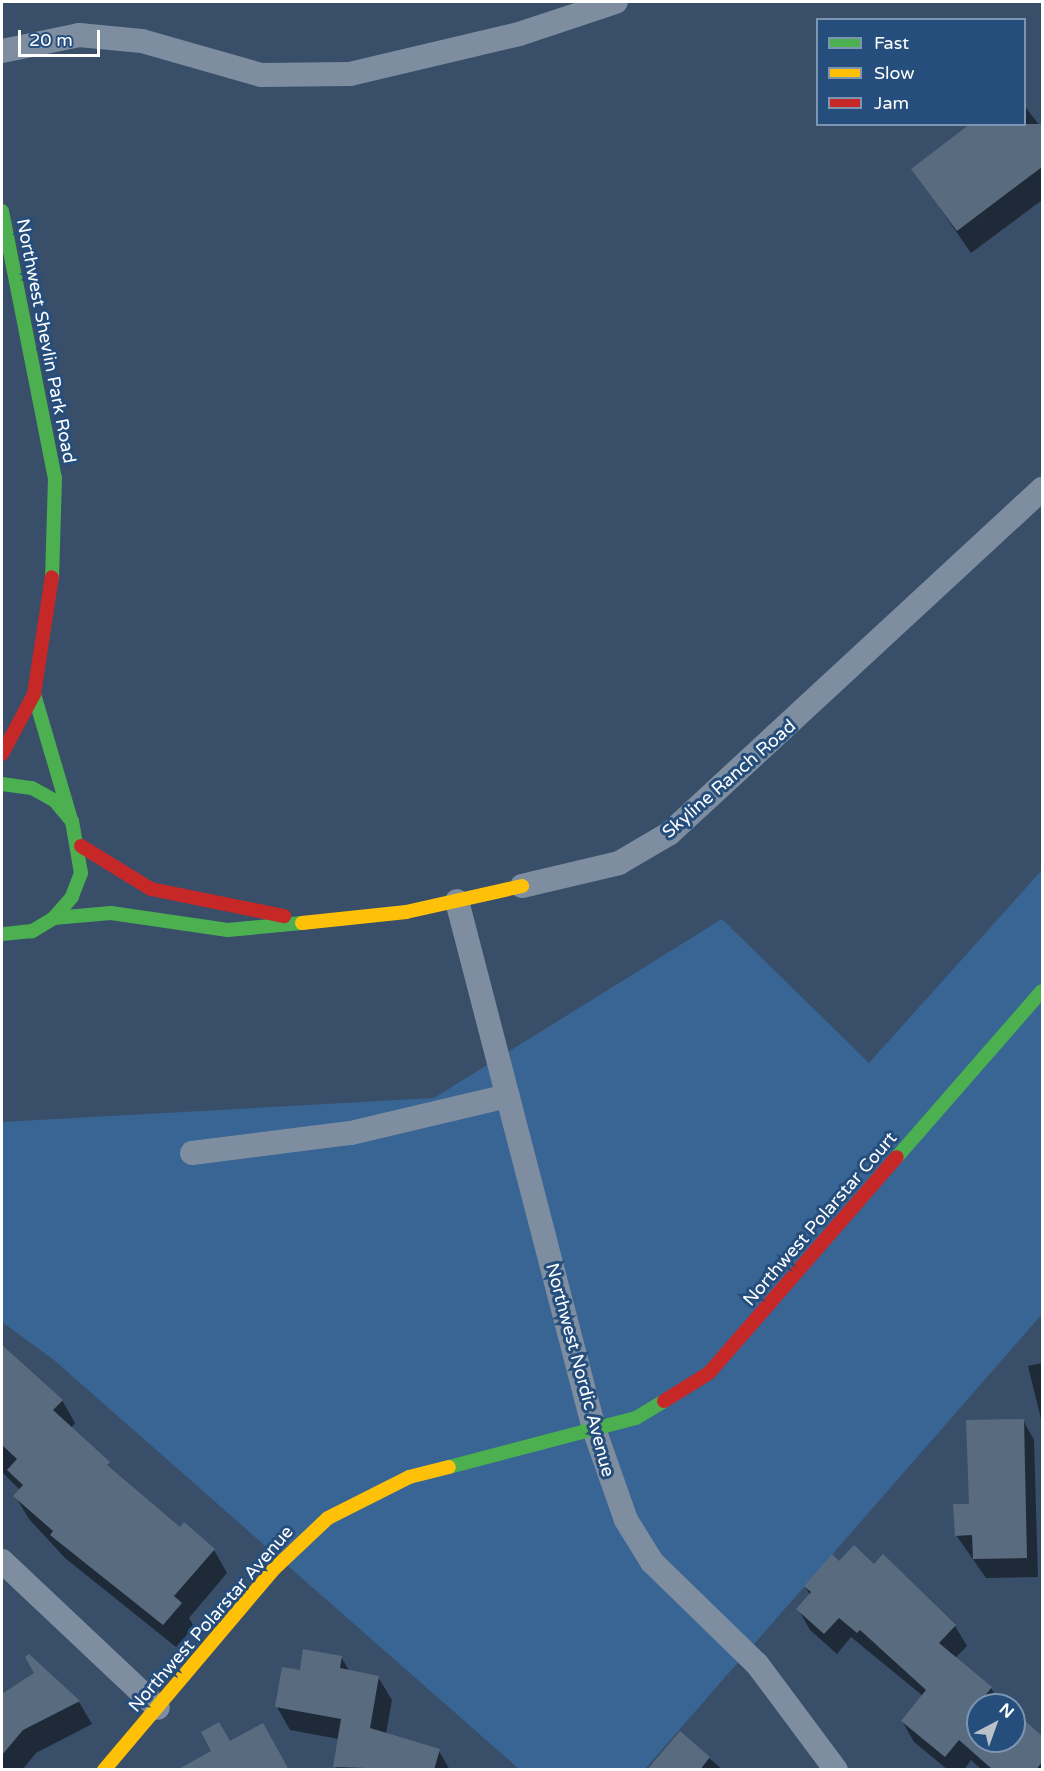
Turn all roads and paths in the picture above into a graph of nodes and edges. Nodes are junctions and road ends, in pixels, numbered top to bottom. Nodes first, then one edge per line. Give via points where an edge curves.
1 (616, 2) edge
2 (2, 51) edge
3 (2, 210) edge
4 (1042, 489) edge
5 (34, 694) junction
6 (2, 754) edge
7 (2, 784) edge
8 (72, 821) junction
9 (81, 846) junction
10 (522, 886) joint
11 (457, 901) junction
12 (54, 918) junction
13 (300, 920) junction
14 (3, 936) edge
15 (1042, 991) edge
16 (508, 1095) junction
17 (192, 1153) dead end
18 (594, 1429) junction
19 (2, 1561) edge
20 (158, 1708) junction
21 (104, 1770) edge
22 (836, 1770) edge

1 - 2 street via 508,37 350,74 261,75 142,41 79,35
3 - 5 street, Northwest Shevlin Park Road via 55,478 52,593
4 - 10 street, Skyline Ranch Road via 784,734 670,833 619,863
5 - 6 street, Northwest Shevlin Park Road
5 - 8 street, Northwest Shevlin Park Road
7 - 8 street via 32,788 55,801
8 - 9 street, Northwest Shevlin Park Road
9 - 12 street via 81,873 72,897
9 - 13 street, Skyline Ranch Road via 151,889
10 - 11 street, Skyline Ranch Road
11 - 13 street, Skyline Ranch Road via 406,912
11 - 16 street, Northwest Nordic Avenue
12 - 13 street, Skyline Ranch Road via 111,913 228,930
12 - 14 street via 32,931
15 - 18 street, Northwest Polarstar Court via 709,1373 636,1418
16 - 17 street via 351,1133
16 - 18 street, Northwest Nordic Avenue
18 - 20 street, Northwest Polarstar Avenue via 409,1477 328,1518 274,1569
18 - 22 street, Northwest Nordic Avenue via 626,1520 652,1562 757,1664
19 - 20 street
20 - 21 street, Northwest Polarstar Avenue

